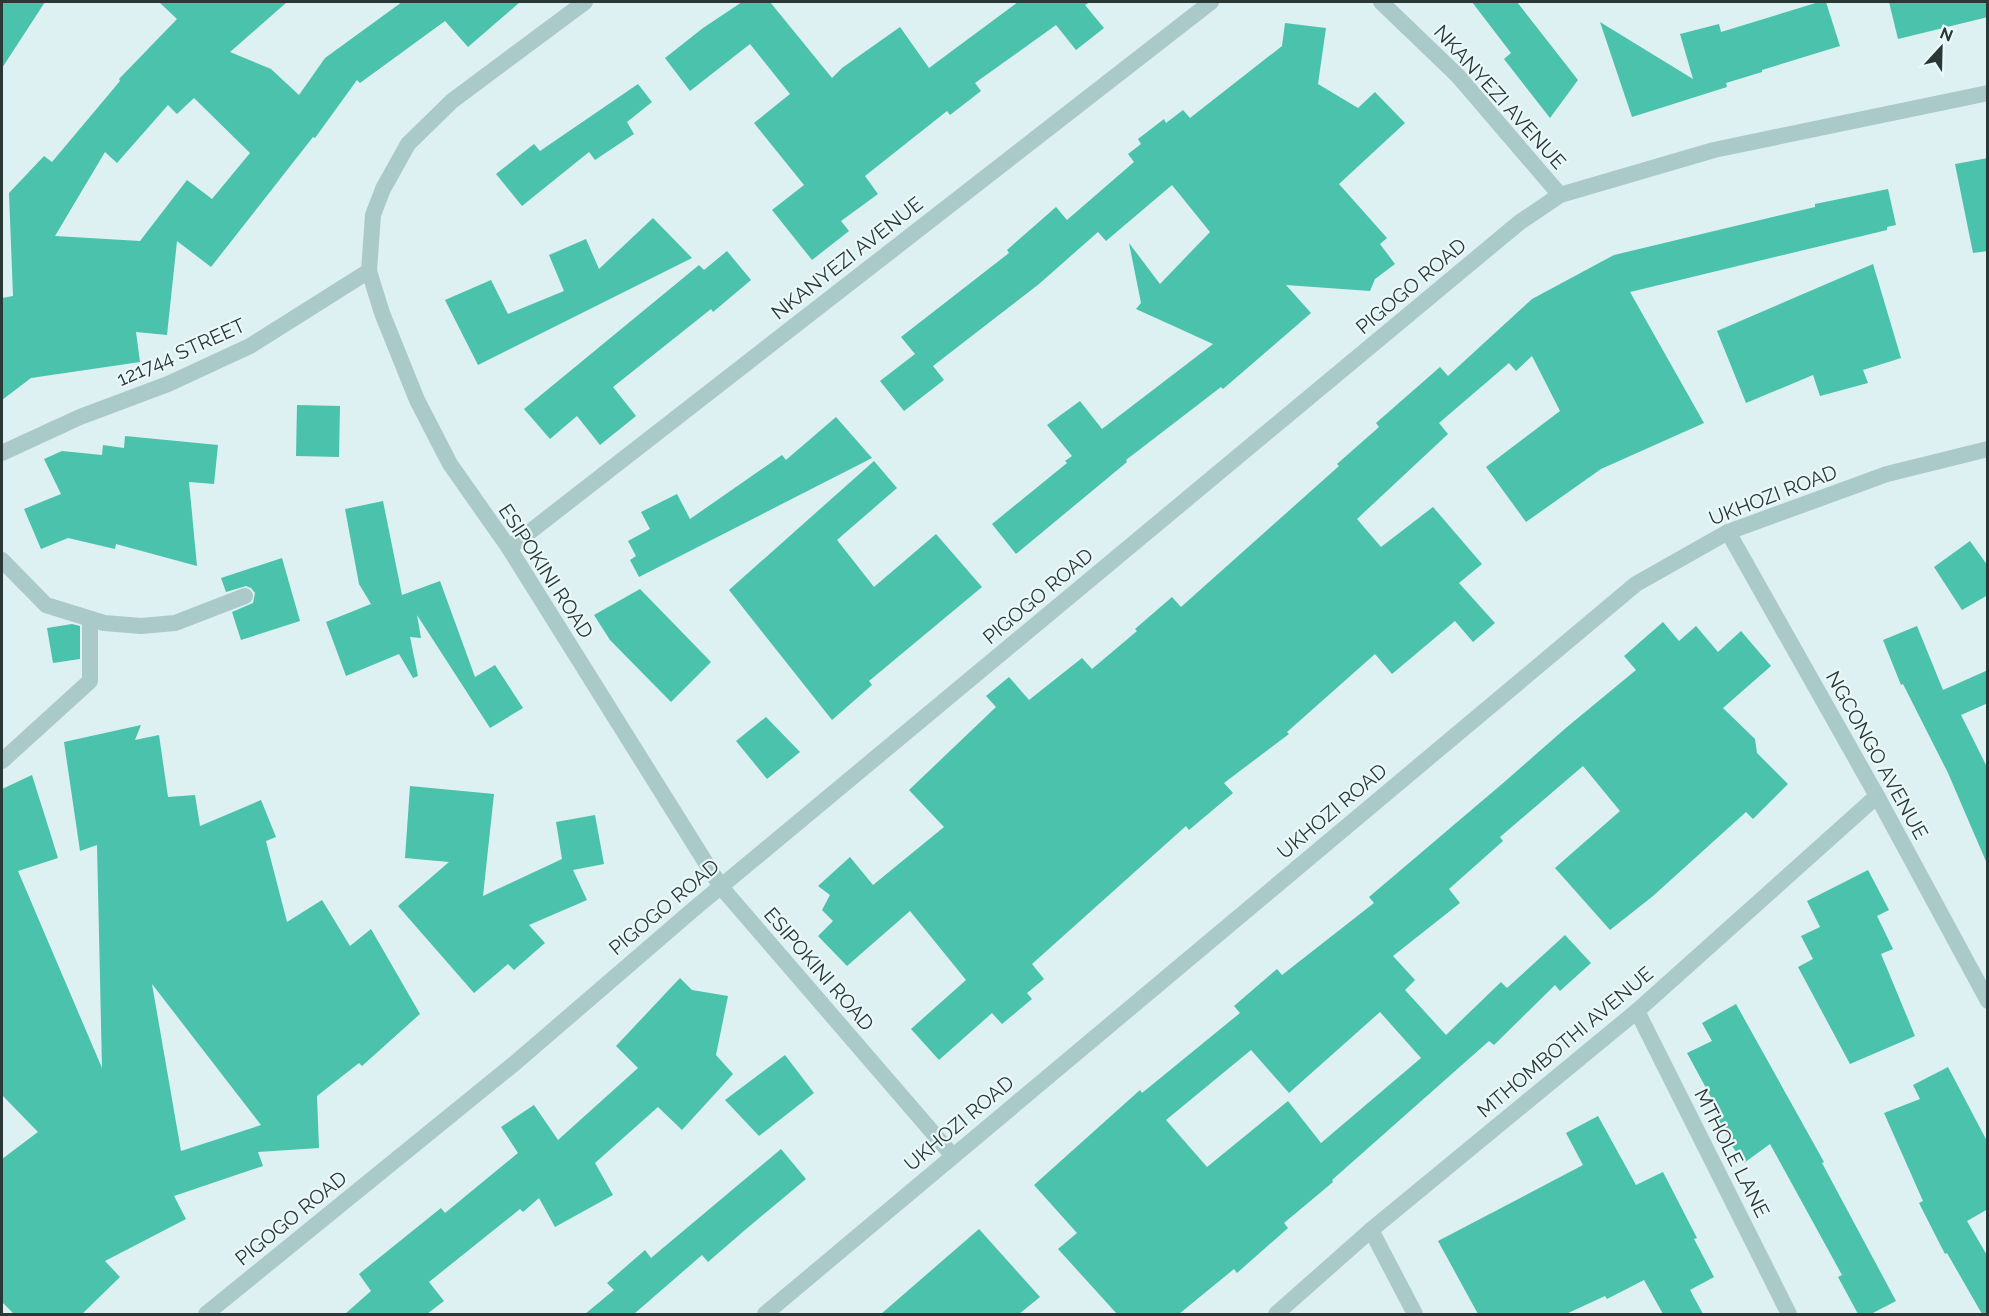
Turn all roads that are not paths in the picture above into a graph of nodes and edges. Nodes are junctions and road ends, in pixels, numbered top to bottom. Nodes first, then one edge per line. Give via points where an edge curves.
1 (585, 2) edge
2 (1211, 2) edge
3 (1382, 2) edge
4 (1988, 93) edge
5 (1560, 195) junction
6 (369, 270) junction
7 (1988, 449) edge
8 (2, 453) edge
9 (1728, 532) junction
10 (509, 548) junction
11 (2, 560) edge
12 (245, 596) dead end
13 (90, 619) junction
14 (2, 761) edge
15 (1877, 796) junction
16 (721, 887) junction
17 (1988, 1000) edge
18 (1637, 1011) junction
19 (953, 1156) junction
20 (1371, 1230) junction
21 (206, 1314) edge
22 (765, 1314) edge
23 (1276, 1314) edge
24 (1415, 1314) edge
25 (1789, 1314) edge

1 - 6 street, ESIPOKINI ROAD via 452,101 408,144 382,189 374,215
2 - 10 street, NKANYEZI AVENUE
3 - 5 street, NKANYEZI AVENUE via 1458,76
4 - 5 street, PIGOGO ROAD via 1714,150
5 - 16 street, PIGOGO ROAD via 1511,230
6 - 8 street, 121744 STREET via 250,346
6 - 10 street, ESIPOKINI ROAD via 417,400 450,464
7 - 9 street, UKHOZI ROAD via 1887,474
9 - 15 street, NGCONGO AVENUE
9 - 19 street, UKHOZI ROAD via 1636,584
10 - 16 street, ESIPOKINI ROAD
11 - 13 street via 46,605
12 - 13 street via 175,623 141,626
13 - 14 street via 90,681
15 - 17 street, NGCONGO AVENUE
15 - 18 street, MTHOMBOTHI AVENUE
16 - 19 street, ESIPOKINI ROAD
16 - 21 street, PIGOGO ROAD via 515,1063
18 - 20 street, MTHOMBOTHI AVENUE
18 - 25 street, MTHOLE LANE
19 - 22 street, UKHOZI ROAD
20 - 23 street, MTHOMBOTHI AVENUE
20 - 24 street

